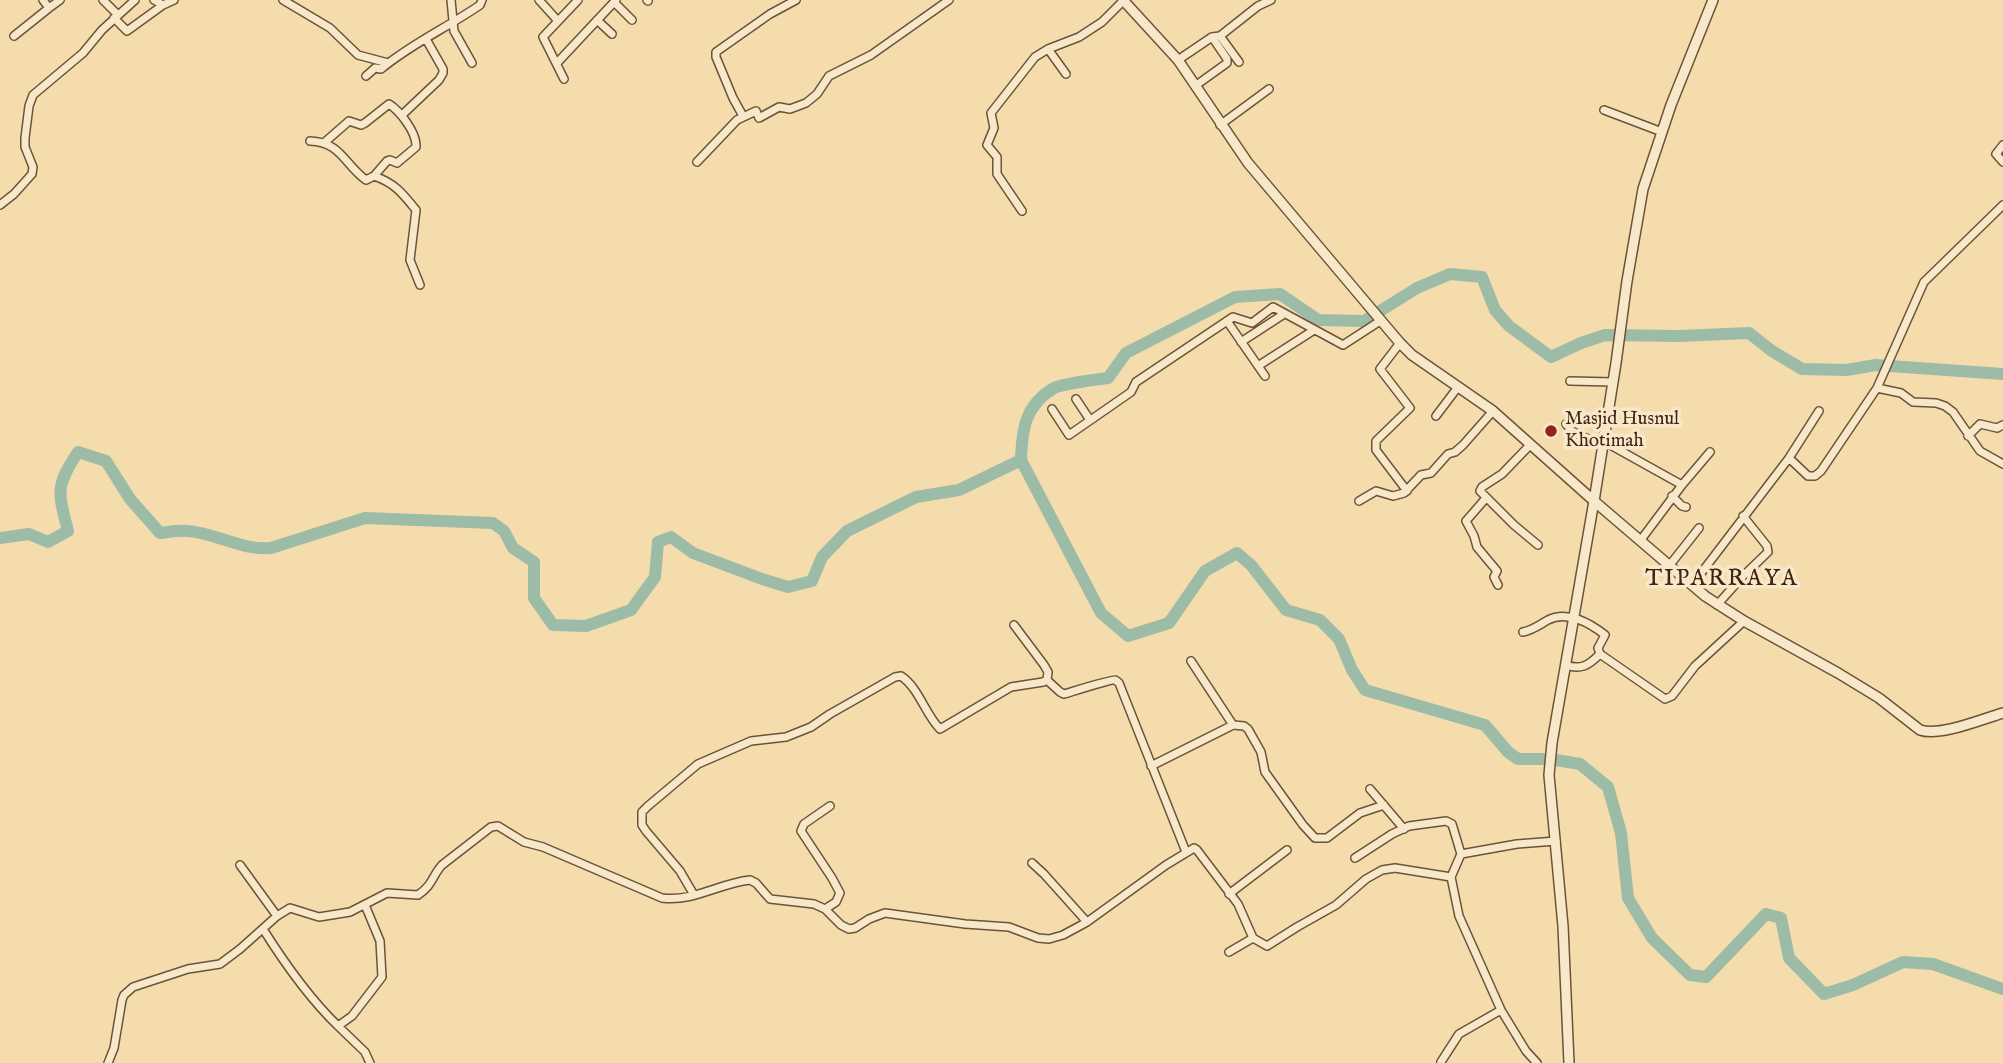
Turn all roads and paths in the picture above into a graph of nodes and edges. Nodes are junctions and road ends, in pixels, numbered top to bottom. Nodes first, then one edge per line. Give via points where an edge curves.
1 (43, 0) edge
2 (60, 0) edge
3 (103, 0) edge
4 (135, 0) edge
5 (154, 0) edge
6 (174, 0) edge
7 (283, 0) edge
8 (451, 0) edge
9 (482, 0) edge
10 (539, 0) edge
11 (578, 0) edge
12 (796, 0) edge
13 (948, 0) edge
14 (1124, 0) edge
15 (1271, 0) edge
16 (1713, 0) edge
17 (615, 1) edge
18 (163, 5) junction
19 (49, 8) junction
20 (116, 16) junction
21 (597, 20) junction
22 (632, 20) dead end
23 (558, 21) junction
24 (452, 24) junction
25 (611, 34) dead end
26 (14, 36) dead end
27 (1216, 36) junction
28 (426, 39) junction
29 (1048, 49) junction
30 (1178, 60) junction
31 (1239, 62) dead end
32 (388, 63) junction
33 (472, 63) dead end
34 (557, 63) junction
35 (1066, 74) dead end
36 (366, 76) dead end
37 (564, 79) dead end
38 (1195, 86) junction
39 (1269, 89) dead end
40 (1604, 110) dead end
41 (402, 115) junction
42 (743, 116) junction
43 (1220, 125) junction
44 (1662, 132) junction
45 (310, 141) dead end
46 (325, 142) junction
47 (2003, 145) edge
48 (697, 162) dead end
49 (2003, 162) edge
50 (374, 176) junction
51 (0, 205) edge
52 (2003, 205) edge
53 (1022, 211) dead end
54 (420, 285) dead end
55 (1284, 314) junction
56 (1378, 319) junction
57 (1227, 321) junction
58 (1314, 330) junction
59 (1241, 342) junction
60 (1400, 343) junction
61 (1258, 366) junction
62 (1265, 376) dead end
63 (1570, 381) dead end
64 (1613, 382) junction
65 (1458, 387) junction
66 (1877, 388) junction
67 (1076, 400) dead end
68 (1052, 410) dead end
69 (1493, 411) junction
70 (1819, 411) dead end
71 (1436, 416) dead end
72 (1090, 421) junction
73 (1566, 424) dead end
74 (2003, 425) edge
75 (1968, 436) junction
76 (1603, 442) junction
77 (1530, 445) junction
78 (1710, 452) dead end
79 (1789, 458) junction
80 (2003, 464) edge
81 (1682, 485) junction
82 (1407, 491) junction
83 (1672, 496) junction
84 (1486, 498) junction
85 (1359, 501) dead end
86 (1594, 501) junction
87 (1686, 507) dead end
88 (1743, 516) junction
89 (1699, 528) dead end
90 (1640, 541) junction
91 (1538, 545) dead end
92 (1669, 566) junction
93 (1498, 585) dead end
94 (1692, 585) junction
95 (1717, 605) junction
96 (1573, 617) junction
97 (1744, 621) junction
98 (1014, 625) dead end
99 (1523, 632) dead end
100 (1600, 654) junction
101 (1192, 661) dead end
102 (1565, 664) junction
103 (1047, 680) junction
104 (2003, 713) edge
105 (1233, 724) junction
106 (1151, 766) junction
107 (1370, 789) dead end
108 (1384, 805) junction
109 (830, 806) dead end
110 (1404, 828) junction
111 (1556, 841) junction
112 (1287, 850) dead end
113 (1186, 852) junction
114 (1461, 854) junction
115 (1355, 858) dead end
116 (1032, 863) dead end
117 (240, 865) dead end
118 (1451, 877) junction
119 (1229, 894) junction
120 (694, 895) junction
121 (365, 905) junction
122 (825, 909) junction
123 (278, 916) junction
124 (1087, 922) junction
125 (263, 929) junction
126 (1253, 938) junction
127 (1229, 952) dead end
128 (1501, 1010) junction
129 (338, 1026) junction
130 (1441, 1062) edge
131 (108, 1063) edge
132 (370, 1063) edge
133 (1537, 1063) edge
134 (1569, 1063) edge

1 - 19 street
2 - 19 street
3 - 20 street
4 - 20 street
5 - 18 street
6 - 18 street
7 - 32 street via 330,28 358,55
8 - 24 street
9 - 24 street
10 - 23 street
11 - 23 street
12 - 42 street via 716,52
13 - 42 street via 871,55 829,76 806,103 790,110 779,107 759,118 756,111
14 - 29 street via 1079,37
14 - 30 street
15 - 27 street
16 - 44 street
17 - 21 street
17 - 22 street
18 - 20 street via 127,31
19 - 26 street
20 - 51 street via 33,95 24,138 32,174
21 - 25 street
21 - 34 street
23 - 34 street via 543,37
24 - 28 street
24 - 33 street
27 - 30 street
27 - 31 street
27 - 38 street via 1227,62
28 - 32 street
28 - 41 street via 443,73
29 - 35 street
29 - 53 street via 1035,57 991,115 994,128 987,145 997,157 997,174
30 - 38 street
32 - 36 street
34 - 37 street
38 - 43 street
39 - 43 street
40 - 44 street
41 - 46 street via 387,104 361,125 349,121
41 - 50 street via 416,147 397,163 387,161
42 - 48 street
43 - 56 street
44 - 64 street via 1638,212
45 - 46 street
46 - 50 street via 363,179
47 - 49 street via 1996,154
50 - 54 street via 389,181 416,210 410,260
52 - 66 street via 1928,277
55 - 57 street via 1273,307 1252,323 1233,317
55 - 58 street
55 - 59 street
56 - 58 street via 1343,345
56 - 60 street
57 - 59 street
57 - 72 street via 1136,382 1131,392
58 - 61 street
59 - 61 street
60 - 65 street
60 - 82 street via 1380,369 1410,408 1376,441 1376,450
61 - 62 street
63 - 64 street
64 - 76 street
65 - 69 street
65 - 71 street
66 - 75 street via 1901,393 1913,402 1945,406
66 - 79 street via 1818,474 1808,475
67 - 72 street
68 - 72 street via 1069,435
69 - 77 street
69 - 82 street via 1463,445
70 - 79 street
73 - 76 street via 1576,435
74 - 75 street via 1980,424
75 - 80 street via 1983,454
76 - 81 street
76 - 86 street
77 - 84 street via 1503,474 1480,489
77 - 86 street
78 - 81 street
79 - 88 street
81 - 83 street
82 - 85 street via 1393,496 1376,491
83 - 87 street
83 - 90 street
84 - 91 street
84 - 93 street via 1466,523 1477,547 1497,571 1493,577
86 - 90 street
86 - 96 street
88 - 94 street
88 - 95 street via 1769,549
89 - 92 street
90 - 92 street
92 - 94 street
94 - 95 street
95 - 97 street
96 - 99 street via 1553,618
96 - 100 street via 1605,635
96 - 102 street
97 - 100 street via 1695,666 1669,699 1661,698
97 - 104 street via 1869,691 1923,732
98 - 103 street via 1044,666
100 - 102 street via 1580,667
101 - 105 street
102 - 111 street via 1549,775
103 - 106 street via 1064,694 1116,680
103 - 120 street via 1011,687 940,729 909,683 895,677 811,727 786,737 751,741 698,764 648,806 641,818
105 - 106 street
105 - 108 street via 1246,727 1261,752 1265,772 1315,838 1327,838 1360,813
106 - 113 street
107 - 108 street
108 - 110 street
109 - 122 street via 801,831 840,893
110 - 114 street via 1446,821 1452,824
110 - 115 street
111 - 114 street
111 - 134 street
112 - 119 street
113 - 119 street via 1197,850
113 - 124 street
114 - 118 street
116 - 124 street
117 - 123 street
118 - 126 street via 1382,870 1271,945
118 - 128 street via 1459,916
119 - 126 street
120 - 121 street via 662,898 524,842 498,826 443,865 418,895 387,893
120 - 122 street via 750,880 770,899
121 - 123 street via 319,917 290,908
121 - 129 street via 380,941 382,977 355,1013
122 - 124 street via 849,929 885,913 1009,927 1043,939
123 - 125 street
125 - 129 street via 290,971
125 - 131 street via 220,964 133,987 122,1000
126 - 127 street
128 - 130 street via 1459,1034
128 - 133 street
129 - 132 street

